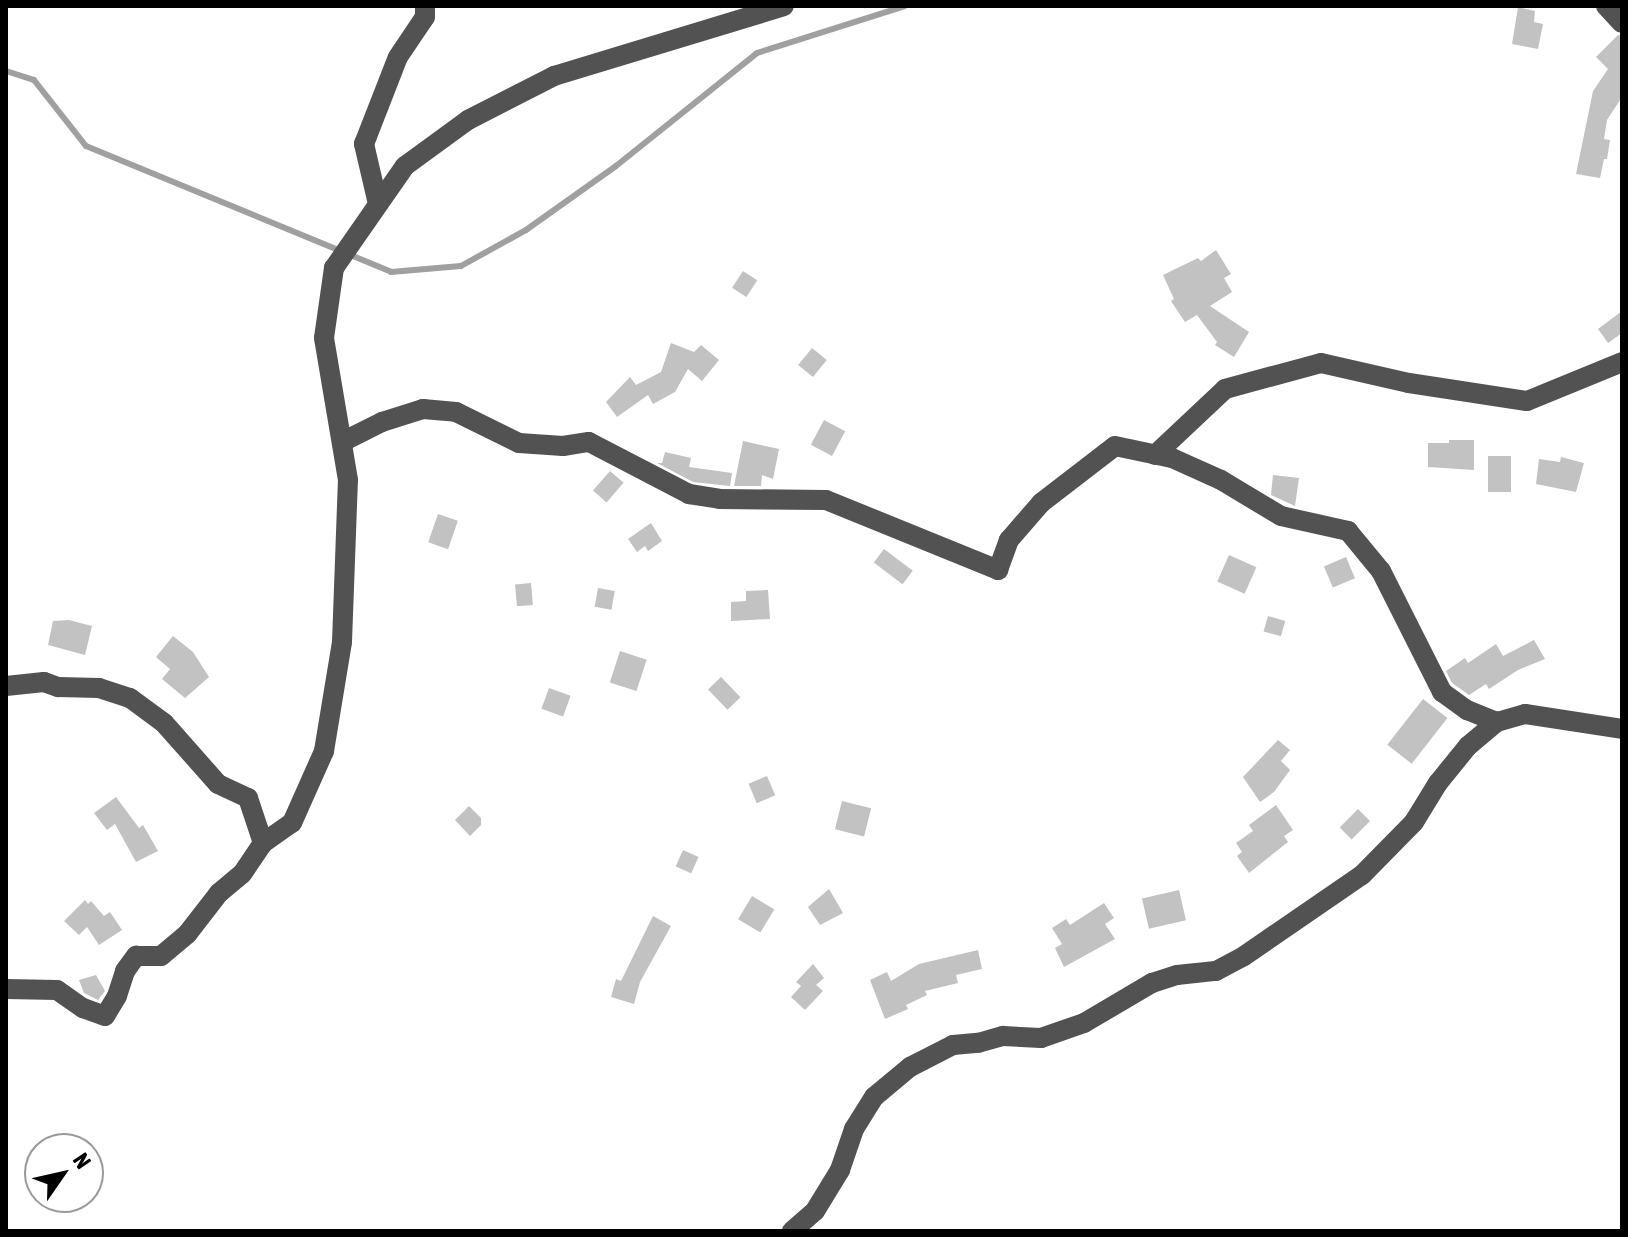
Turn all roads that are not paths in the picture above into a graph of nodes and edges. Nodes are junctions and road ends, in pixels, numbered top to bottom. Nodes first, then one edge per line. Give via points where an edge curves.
1 (425, 6) edge
2 (784, 6) edge
3 (1606, 6) edge
4 (1622, 23) edge
5 (378, 204) junction
6 (1622, 362) edge
7 (342, 442) junction
8 (1155, 455) junction
9 (6, 686) edge
10 (1497, 722) junction
11 (1622, 729) edge
12 (263, 843) junction
13 (6, 989) edge
14 (792, 1231) edge

1 - 5 street via 425,17 398,57 364,144
2 - 5 street via 528,87 418,154
3 - 4 street
5 - 7 street via 334,268 329,285 324,338
6 - 8 street via 1527,401 1321,363 1225,389
7 - 8 street via 423,409 456,412 519,443 589,442 689,494 826,500 998,570 1009,540 1073,475 1115,446
7 - 12 street via 349,529 333,712 324,751 297,815
8 - 10 street via 1221,480 1281,516 1348,531 1381,571 1442,692
9 - 12 street via 44,682 99,688 147,708 218,784 248,798
10 - 11 street via 1525,714
10 - 14 street via 1468,746 1414,822 1362,875 1244,956 1216,971 1152,983 1084,1023 1041,1038 1003,1036 953,1045 910,1067 874,1097 815,1211
12 - 13 street via 188,933 161,956 136,956 105,1016 57,990

